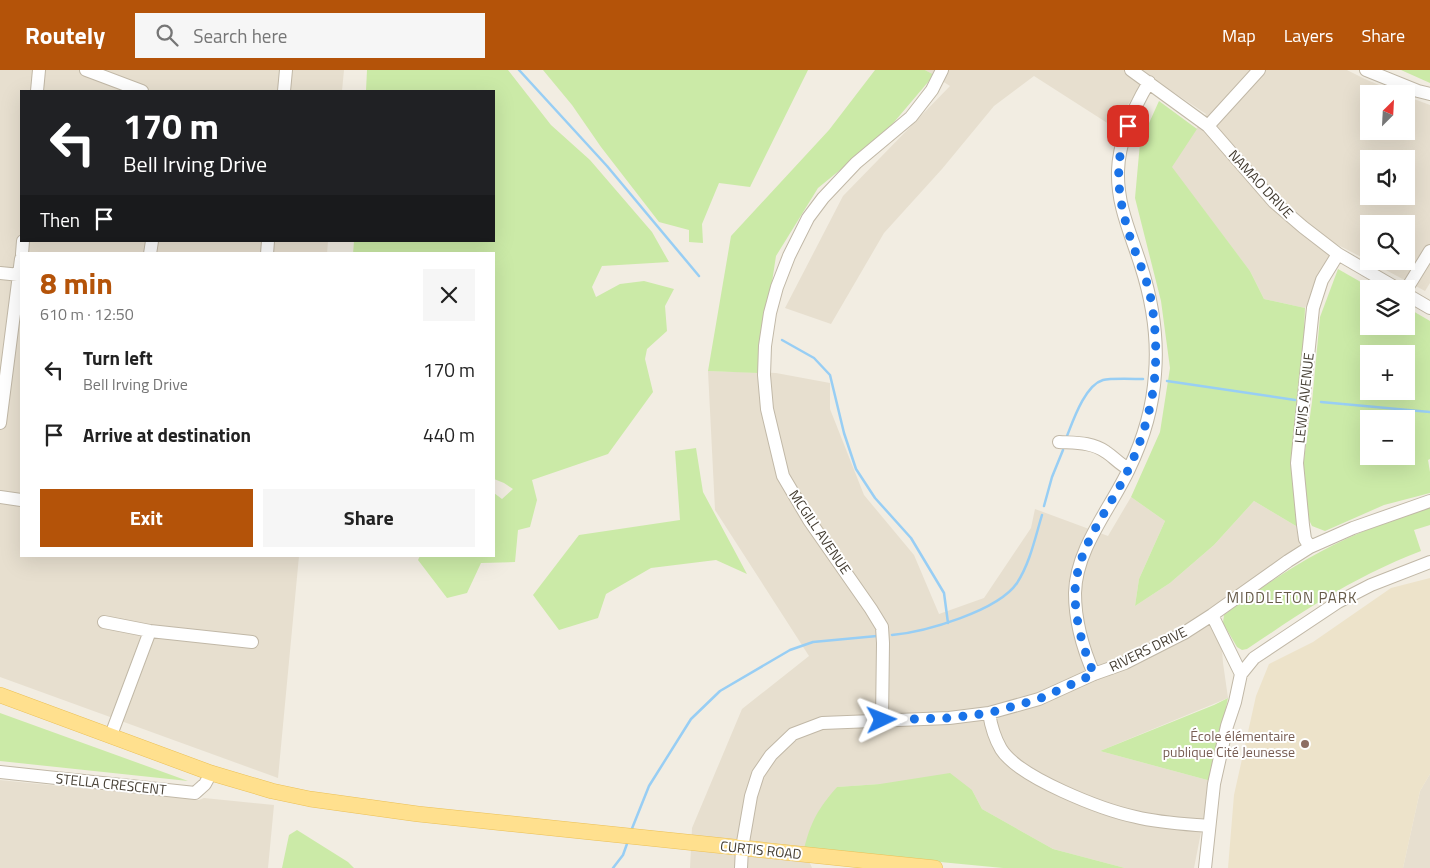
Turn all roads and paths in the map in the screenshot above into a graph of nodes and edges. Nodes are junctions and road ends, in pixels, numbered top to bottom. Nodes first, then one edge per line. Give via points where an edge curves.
1 (39, 70) edge
2 (86, 70) edge
3 (286, 70) edge
4 (942, 70) edge
5 (1131, 70) edge
6 (1258, 70) edge
7 (1366, 70) edge
8 (1148, 82) junction
9 (37, 90) edge
10 (139, 90) edge
11 (284, 90) edge
12 (1430, 94) edge
13 (1208, 126) junction
14 (1430, 251) edge
15 (1338, 254) junction
16 (0, 273) edge
17 (20, 275) joint
18 (1383, 280) edge
19 (1413, 280) edge
20 (1415, 298) edge
21 (1430, 308) edge
22 (0, 423) edge
23 (1058, 442) dead end
24 (1129, 469) junction
25 (0, 498) edge
26 (20, 500) edge
27 (1430, 500) edge
28 (1310, 547) junction
29 (1430, 562) edge
30 (1212, 615) junction
31 (104, 622) dead end
32 (150, 631) junction
33 (252, 642) dead end
34 (1094, 674) junction
35 (1241, 674) junction
36 (0, 695) edge
37 (989, 713) junction
38 (882, 720) junction
39 (112, 735) junction
40 (0, 772) edge
41 (211, 773) junction
42 (1209, 826) junction
43 (742, 848) junction
44 (741, 868) edge
45 (935, 868) edge
46 (1205, 868) edge

1 - 9 street
2 - 10 street
3 - 11 street
4 - 38 street, MCGILL AVENUE via 932,90 911,117 856,163 808,218 777,287 765,346 767,409 783,476 882,627
5 - 8 street, NAMAO DRIVE
6 - 13 street
7 - 12 street
8 - 13 street, NAMAO DRIVE
8 - 24 street via 1123,139 1118,171 1121,204 1148,290 1156,342 1149,411
13 - 15 street, NAMAO DRIVE via 1274,202
14 - 19 street
15 - 18 street, NAMAO DRIVE
15 - 28 street, LEWIS AVENUE via 1322,280 1313,308 1297,463 1305,539
16 - 17 street
17 - 22 street
20 - 21 street
23 - 24 street via 1094,446
24 - 34 street via 1091,538 1076,585 1080,635
25 - 26 street
27 - 28 street, RIVERS DRIVE
28 - 30 street, RIVERS DRIVE
29 - 35 street via 1338,602 1254,658
30 - 34 street, RIVERS DRIVE via 1155,649
30 - 35 street
31 - 32 street
32 - 33 street
32 - 39 street
34 - 37 street, RIVERS DRIVE via 1039,699
35 - 42 street via 1216,776
36 - 39 main road, CURTIS ROAD
37 - 38 street, RIVERS DRIVE
37 - 42 street via 992,730 1002,750 1013,763 1036,778 1090,803 1136,817
38 - 43 street, RIVERS DRIVE via 822,723 794,734 771,755 758,774 751,796
39 - 41 main road, CURTIS ROAD
40 - 41 street, STELLA CRESCENT via 195,793
41 - 43 main road, CURTIS ROAD via 310,800
42 - 46 street
43 - 44 street, RIVERS DRIVE
43 - 45 main road, CURTIS ROAD

